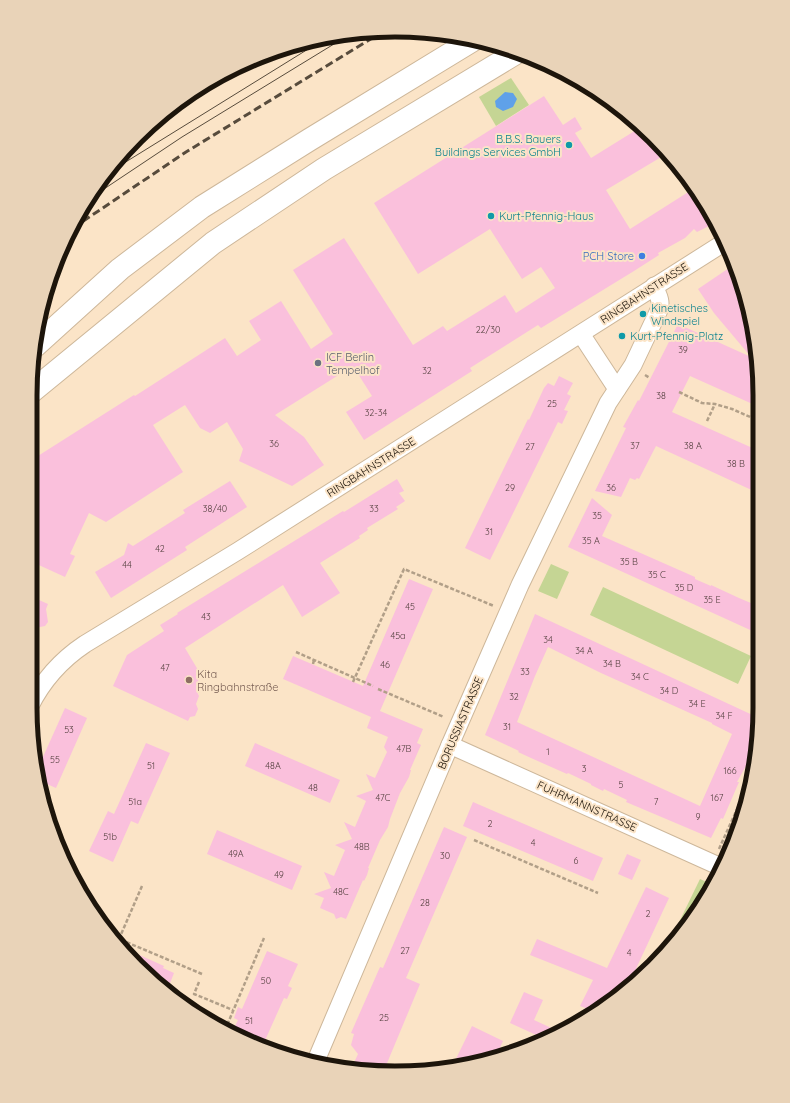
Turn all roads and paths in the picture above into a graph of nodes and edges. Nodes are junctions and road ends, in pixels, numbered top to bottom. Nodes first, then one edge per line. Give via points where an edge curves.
1 (466, 44) edge
2 (510, 56) edge
3 (720, 245) edge
4 (654, 286) junction
5 (580, 334) junction
6 (41, 340) edge
7 (37, 388) edge
8 (617, 389) junction
9 (679, 392) dead end
10 (715, 404) junction
11 (753, 418) edge
12 (707, 421) dead end
13 (508, 611) junction
14 (296, 652) dead end
15 (314, 660) junction
16 (312, 664) dead end
17 (355, 678) junction
18 (353, 682) dead end
19 (373, 686) dead end
20 (378, 688) dead end
21 (37, 694) edge
22 (459, 724) junction
23 (450, 745) junction
24 (732, 828) edge
25 (474, 840) dead end
26 (725, 848) edge
27 (719, 860) edge
28 (142, 886) dead end
29 (598, 893) dead end
30 (120, 937) edge
31 (264, 938) dead end
32 (123, 941) edge
33 (202, 974) dead end
34 (199, 982) dead end
35 (233, 1010) junction
36 (227, 1024) edge
37 (317, 1057) edge

1 - 6 highway via 202,207 120,270
2 - 7 highway via 324,169 213,243
3 - 4 street, RINGBAHNSTRASSE
4 - 5 street, RINGBAHNSTRASSE
4 - 8 street, BORUSSIASTRASSE via 661,305 632,365
5 - 8 street
5 - 21 street, RINGBAHNSTRASSE via 244,547 79,648 44,681
8 - 13 street, BORUSSIASTRASSE
9 - 10 path via 702,403
10 - 11 path
10 - 12 path
13 - 17 path via 404,569
13 - 22 street, BORUSSIASTRASSE
14 - 15 path
15 - 16 path
15 - 17 path
17 - 18 path
17 - 19 path
20 - 22 path
22 - 23 street, BORUSSIASTRASSE
23 - 27 street, FUHRMANNSTRASSE
23 - 37 street, BORUSSIASTRASSE
24 - 26 path
25 - 29 path
28 - 30 path
31 - 35 path
32 - 33 path
34 - 35 path via 194,994
35 - 36 path

